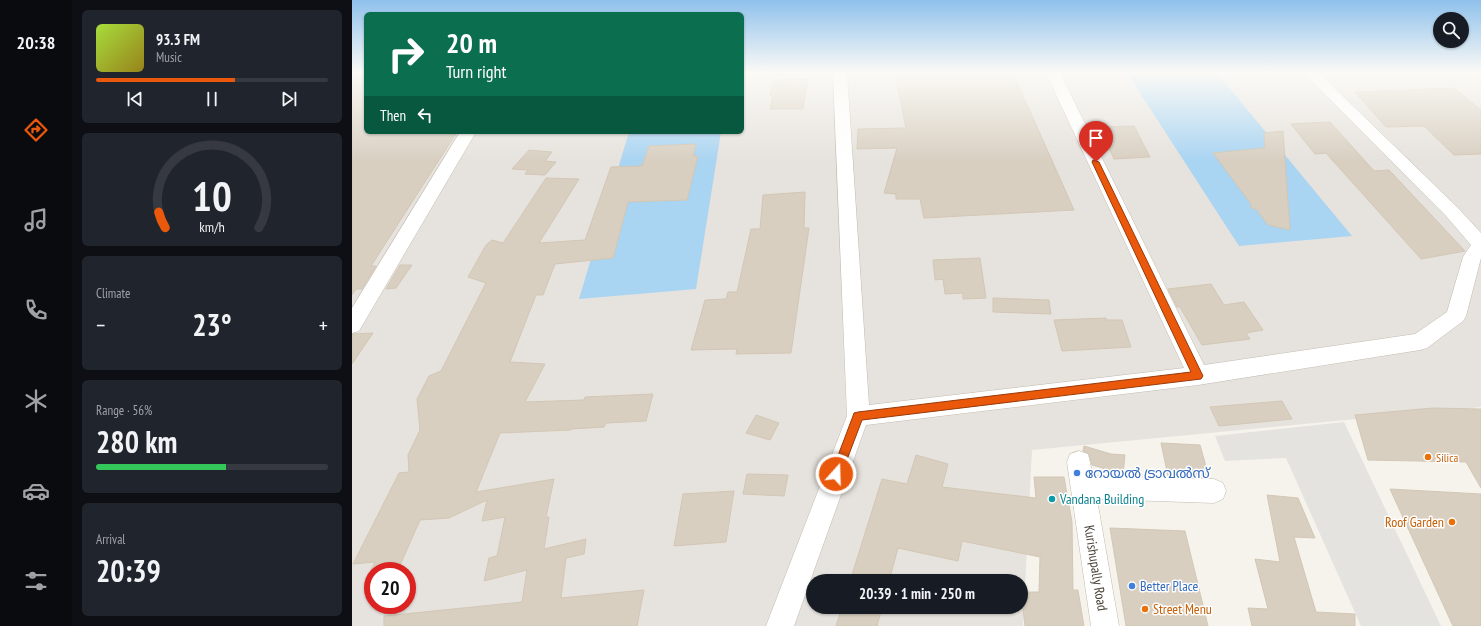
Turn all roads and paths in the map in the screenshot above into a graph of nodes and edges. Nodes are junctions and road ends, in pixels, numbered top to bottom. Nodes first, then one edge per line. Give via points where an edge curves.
1 (842, 102) edge
2 (1067, 102) edge
3 (1341, 102) edge
4 (467, 134) edge
5 (352, 325) edge
6 (1198, 376) junction
7 (858, 416) junction
8 (1079, 462) dead end
9 (1083, 487) junction
10 (1214, 491) dead end
11 (780, 626) edge
12 (1105, 626) edge

1 - 7 lane
2 - 6 lane
3 - 6 lane via 1452,212 1481,245 1472,257 1456,316 1420,342
4 - 5 lane
6 - 7 lane
7 - 11 lane
8 - 9 lane, Kurishupally Road
9 - 10 lane
9 - 12 lane, Kurishupally Road

